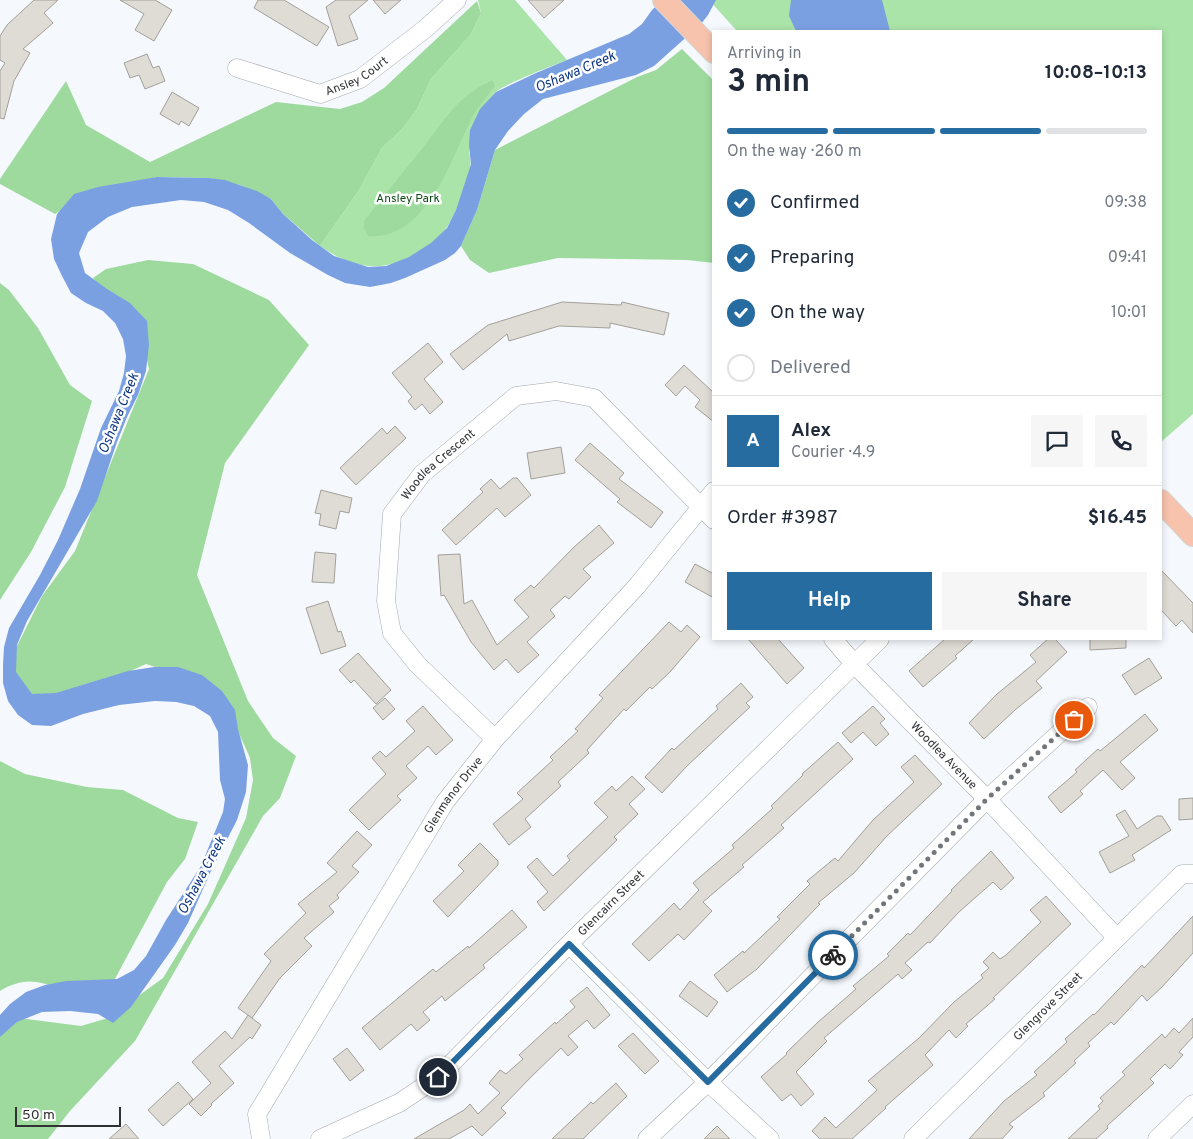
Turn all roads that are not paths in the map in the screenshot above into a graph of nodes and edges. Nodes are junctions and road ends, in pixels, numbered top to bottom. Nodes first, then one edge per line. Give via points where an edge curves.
1 (457, 0) edge
2 (664, 0) edge
3 (711, 50) edge
4 (237, 68) dead end
5 (712, 493) edge
6 (1162, 502) edge
7 (700, 507) junction
8 (712, 518) edge
9 (1193, 535) edge
10 (834, 640) edge
11 (879, 640) edge
12 (855, 665) junction
13 (1088, 707) dead end
14 (495, 739) junction
15 (987, 799) junction
16 (1188, 874) edge
17 (1117, 938) junction
18 (569, 944) junction
19 (708, 1082) junction
20 (1193, 1104) edge
21 (261, 1139) edge
22 (320, 1139) edge
23 (647, 1139) edge
24 (770, 1139) edge
25 (913, 1139) edge
26 (1157, 1139) edge

1 - 4 street, Ansley Court via 360,79 320,94
2 - 3 main road
5 - 7 street, Glenmanor Drive
6 - 9 main road
7 - 8 street
7 - 14 street, Glenmanor Drive via 637,586
7 - 14 street, Woodlea Crescent via 594,398 556,391 516,396 422,474 392,514 386,601 392,633 416,664
10 - 12 street, Woodlea Avenue
11 - 12 street, Glencairn Street
12 - 15 street, Woodlea Avenue
12 - 18 street, Glencairn Street
13 - 15 street
14 - 21 street, Glenmanor Drive via 445,802 257,1114
15 - 17 street, Woodlea Avenue
15 - 19 street
16 - 17 street, Glengrove Street
17 - 25 street, Glengrove Street
18 - 19 street
18 - 22 street, Glencairn Street via 438,1077 399,1103
19 - 23 street
19 - 24 street
20 - 26 street

